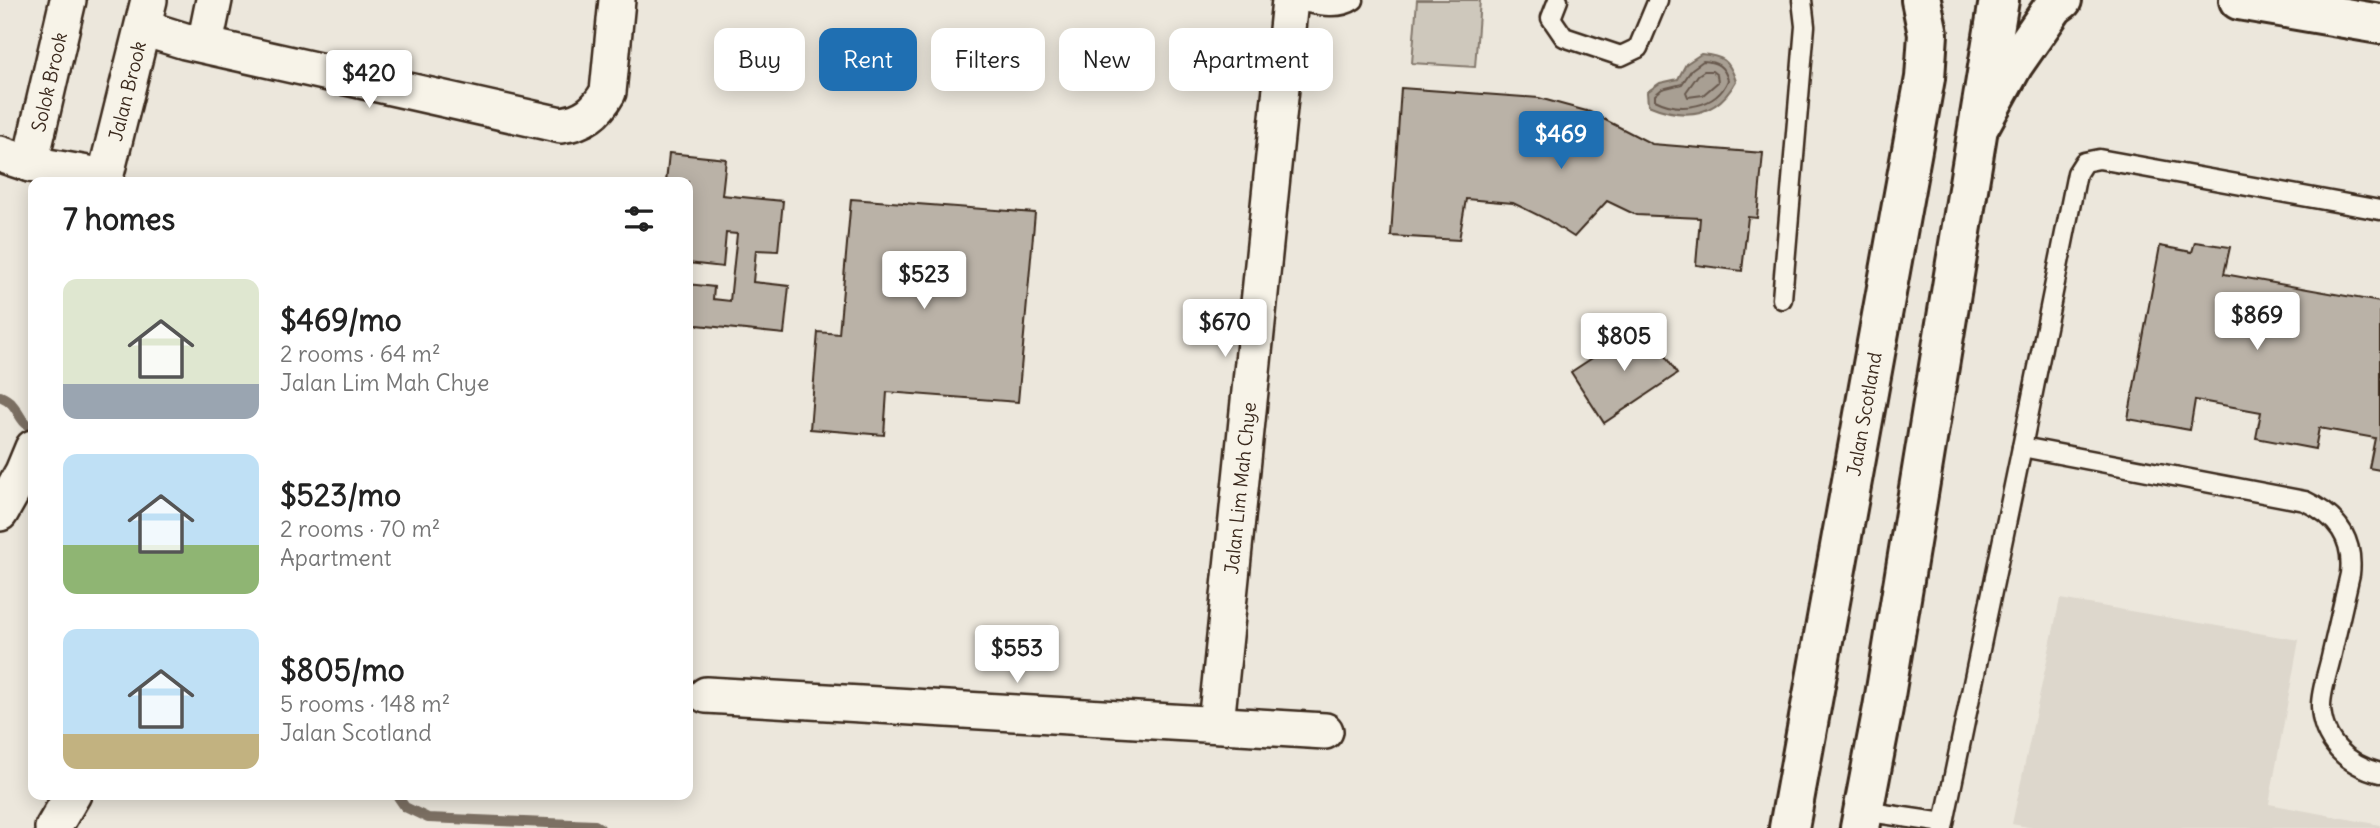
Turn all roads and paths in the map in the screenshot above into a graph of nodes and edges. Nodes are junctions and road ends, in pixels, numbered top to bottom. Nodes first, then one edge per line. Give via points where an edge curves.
1 (68, 0) edge
2 (215, 0) edge
3 (617, 0) edge
4 (1290, 0) edge
5 (1354, 0) edge
6 (1558, 0) edge
7 (1658, 0) edge
8 (1802, 0) edge
9 (1921, 0) edge
10 (1999, 0) edge
11 (2062, 0) edge
12 (2239, 0) edge
13 (146, 14) edge
14 (2380, 24) edge
15 (205, 44) junction
16 (1980, 123) junction
17 (15, 159) edge
18 (91, 177) edge
19 (105, 177) edge
20 (2380, 211) edge
21 (1782, 299) dead end
22 (2022, 447) junction
23 (28, 460) edge
24 (0, 513) edge
25 (706, 695) dead end
26 (1216, 724) junction
27 (1325, 731) dead end
28 (2380, 773) edge
29 (69, 800) edge
30 (1862, 819) edge
31 (1944, 825) edge
32 (53, 828) edge
33 (1789, 828) edge

1 - 17 street, Solok Brook
2 - 15 street
3 - 15 street via 608,92 601,106 575,124 561,125
4 - 5 lane via 1336,7
4 - 26 street, Jalan Lim Mah Chye
6 - 7 lane via 1551,18 1564,37 1621,56 1638,48
8 - 21 lane via 1805,26
9 - 33 main road, Jalan Scotland via 1928,34 1925,78
10 - 16 main road
11 - 16 main road via 2013,65
12 - 14 main road
13 - 15 street via 185,41
13 - 19 street, Jalan Brook
16 - 30 main road
17 - 18 street, Solok Brook
20 - 22 lane via 2099,159 2084,162 2077,173
22 - 28 lane via 2305,501 2324,510 2346,538 2352,555 2321,704 2324,726 2346,758
22 - 31 lane
23 - 24 street
25 - 26 street
26 - 27 street
29 - 32 street
30 - 31 lane

